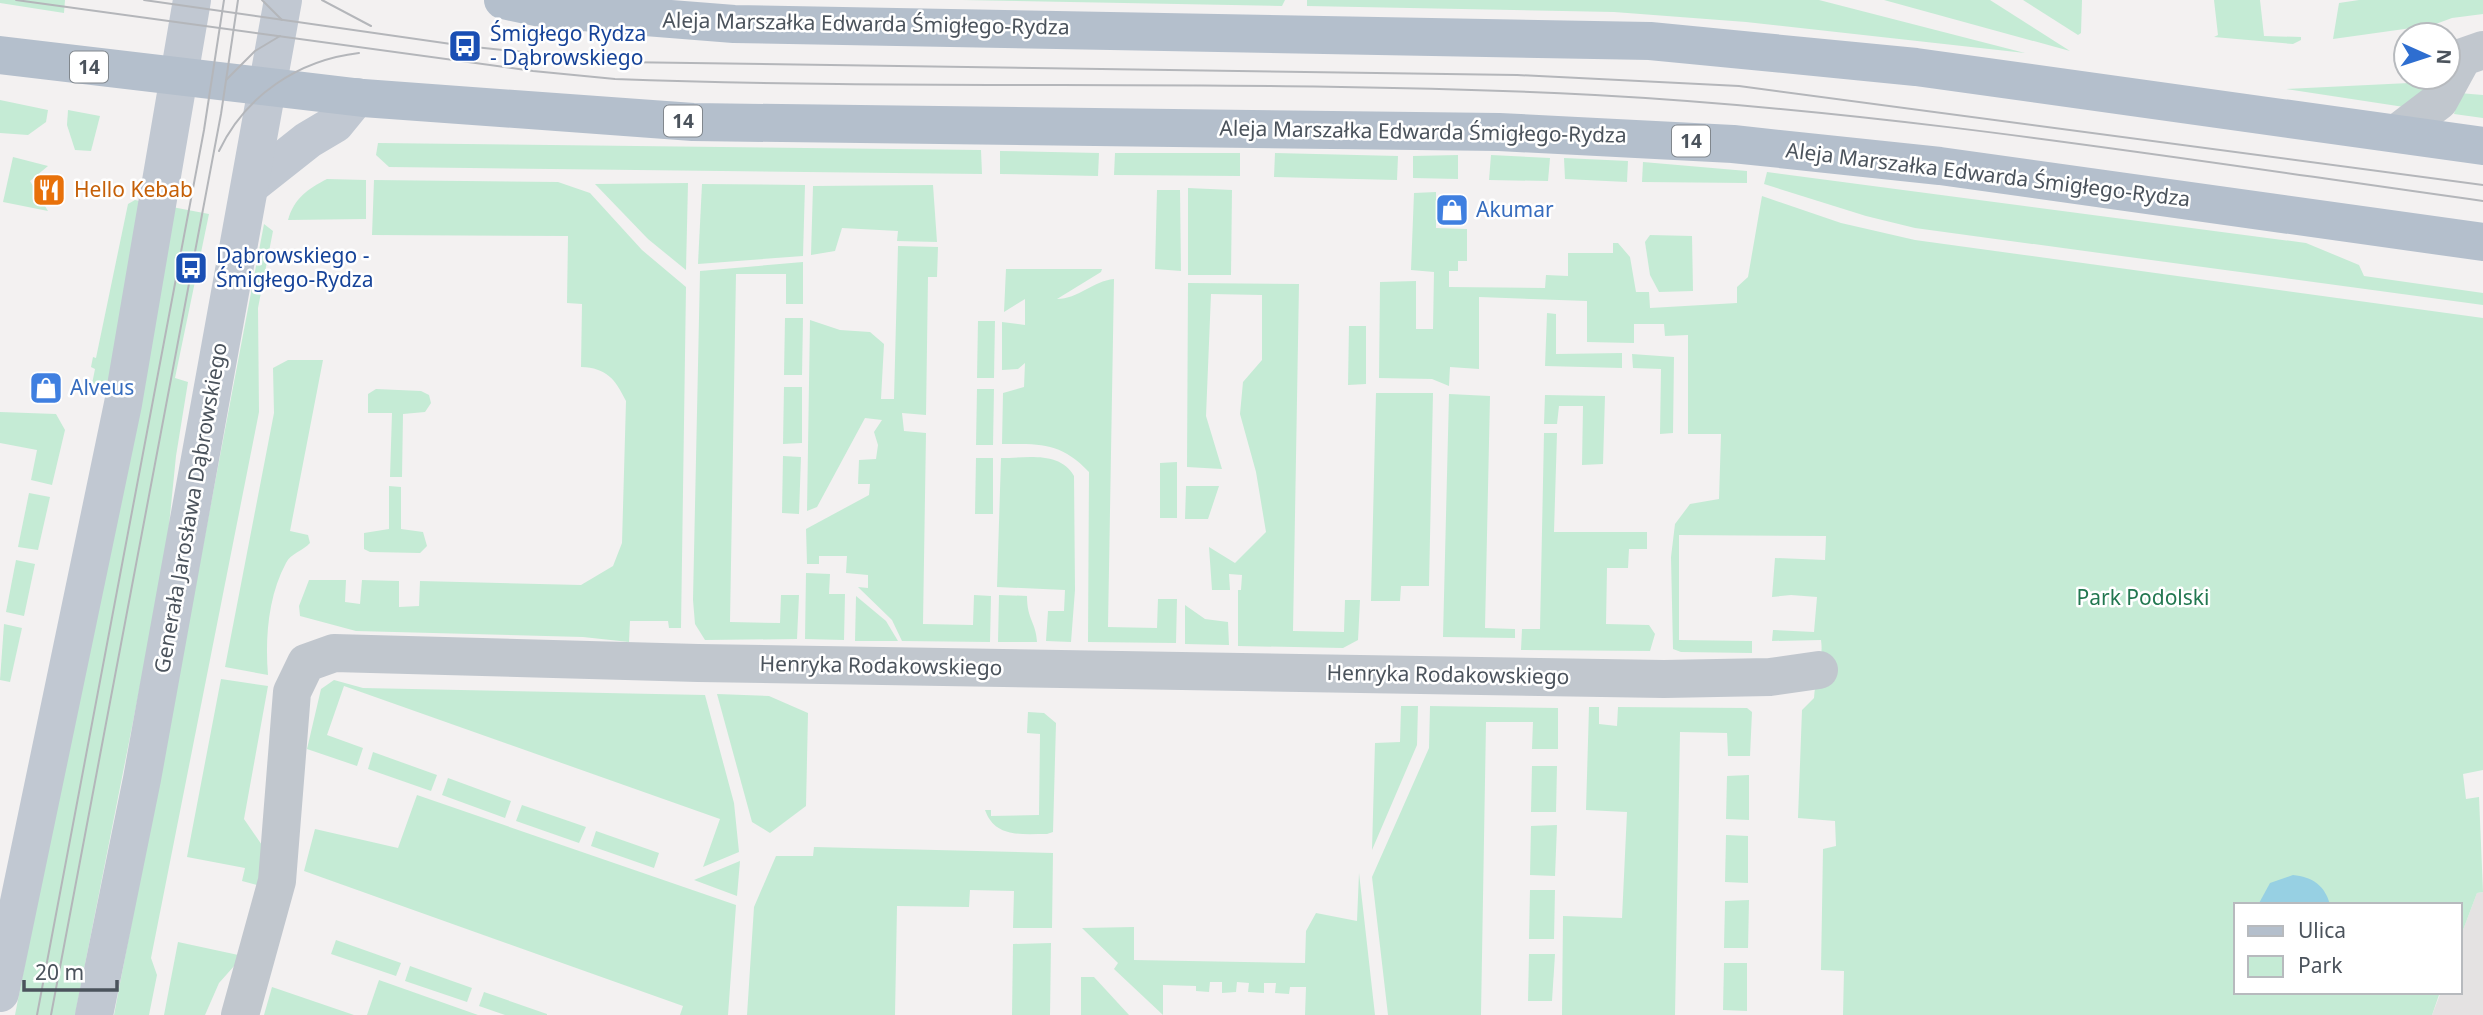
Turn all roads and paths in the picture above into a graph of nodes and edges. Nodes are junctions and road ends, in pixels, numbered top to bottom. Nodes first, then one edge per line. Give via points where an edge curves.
1 (192, 0) edge
2 (283, 0) edge
3 (503, 0) edge
4 (2483, 50) edge
5 (0, 55) edge
6 (178, 78) junction
7 (269, 88) junction
8 (357, 97) junction
9 (2397, 133) junction
10 (2483, 146) edge
11 (251, 185) junction
12 (2483, 242) edge
13 (1819, 670) dead end
14 (0, 993) edge
15 (94, 1015) edge
16 (240, 1015) edge

1 - 6 main road
2 - 7 main road, Generała Jarosława Dąbrowskiego
3 - 9 main road, Aleja Marszałka Edwarda Śmigłego-Rydza via 545,9 734,24 1650,41 1916,67
4 - 9 street via 2463,57 2439,101
5 - 6 main road, Aleja Marszałka Edwarda Śmigłego-Rydza / 14
6 - 7 main road, Aleja Marszałka Edwarda Śmigłego-Rydza / 14
6 - 14 main road via 123,404
7 - 8 main road, Aleja Marszałka Edwarda Śmigłego-Rydza / 14
7 - 11 main road, Generała Jarosława Dąbrowskiego
8 - 11 main road via 335,124
8 - 12 main road, Aleja Marszałka Edwarda Śmigłego-Rydza / 14 via 693,122 1652,138 1940,166
9 - 10 main road, Aleja Marszałka Edwarda Śmigłego-Rydza
11 - 15 main road, Generała Jarosława Dąbrowskiego
13 - 16 street, Henryka Rodakowskiego via 1770,677 1664,679 334,653 306,663 292,692 276,881

